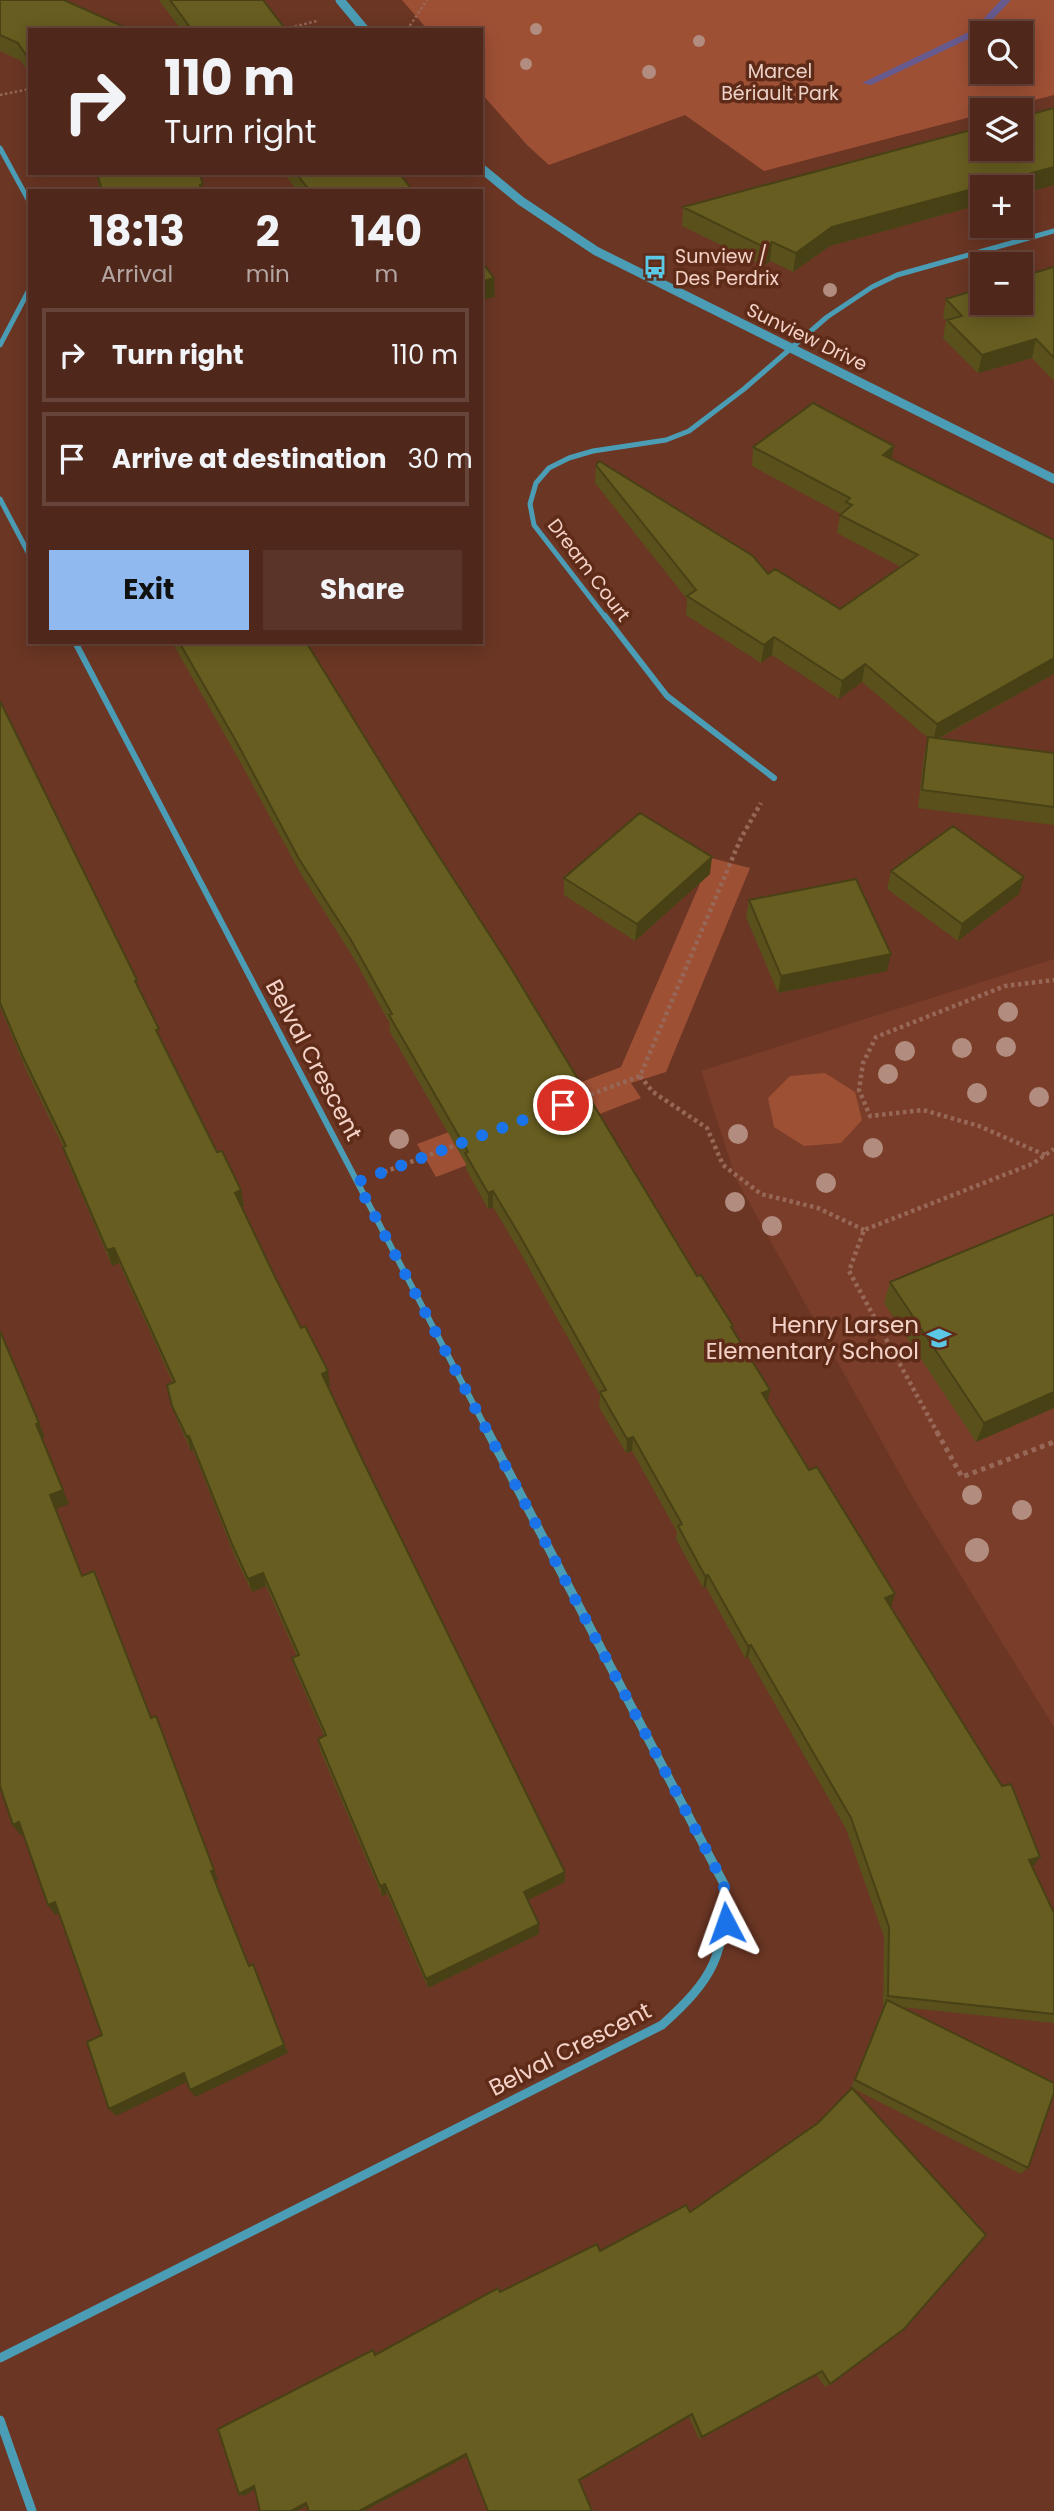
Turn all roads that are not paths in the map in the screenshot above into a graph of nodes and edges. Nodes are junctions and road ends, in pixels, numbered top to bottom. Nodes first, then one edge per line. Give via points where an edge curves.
1 (340, 0) edge
2 (363, 28) edge
3 (0, 148) edge
4 (483, 170) edge
5 (28, 199) edge
6 (1054, 231) edge
7 (28, 292) edge
8 (0, 345) edge
9 (790, 348) junction
10 (1054, 479) edge
11 (0, 499) edge
12 (28, 552) edge
13 (76, 644) edge
14 (774, 778) road end
15 (0, 2358) edge
16 (0, 2420) edge
17 (32, 2511) edge

1 - 2 street
3 - 5 street
4 - 9 street, Sunview Drive via 596,251
6 - 9 street, Dream Court via 875,284
7 - 8 street
9 - 10 street, Sunview Drive
9 - 14 street, Dream Court via 757,380 686,433 661,442 576,454 559,463 536,485 530,504 534,525 667,696
11 - 12 street
13 - 15 street, Belval Crescent via 724,1884 726,1923 717,1962 695,1996 662,2025
16 - 17 street

